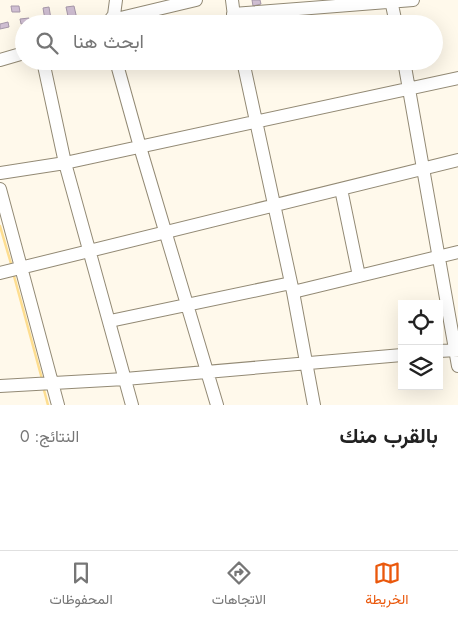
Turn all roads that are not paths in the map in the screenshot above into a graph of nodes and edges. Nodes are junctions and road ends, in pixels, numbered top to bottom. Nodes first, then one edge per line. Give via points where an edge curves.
1 (116, 0) edge
2 (196, 0) edge
3 (232, 0) edge
4 (413, 0) edge
5 (391, 1) edge
6 (114, 15) edge
7 (137, 15) edge
8 (234, 15) edge
9 (269, 15) edge
10 (394, 15) edge
11 (15, 55) edge
12 (0, 60) edge
13 (45, 70) edge
14 (119, 70) edge
15 (245, 70) edge
16 (406, 70) edge
17 (458, 78) edge
18 (410, 89) junction
19 (256, 122) junction
20 (140, 147) junction
21 (458, 160) edge
22 (65, 163) junction
23 (423, 169) junction
24 (0, 173) edge
25 (0, 189) edge
26 (341, 189) junction
27 (274, 206) junction
28 (166, 232) junction
29 (90, 252) junction
30 (458, 252) edge
31 (437, 257) junction
32 (21, 268) junction
33 (0, 273) edge
34 (359, 276) junction
35 (292, 287) junction
36 (187, 304) junction
37 (110, 321) junction
38 (457, 350) edge
39 (443, 351) edge
40 (398, 355) edge
41 (307, 363) junction
42 (458, 366) edge
43 (207, 372) junction
44 (125, 379) junction
45 (52, 382) junction
46 (0, 386) edge
47 (58, 405) edge
48 (132, 405) edge
49 (217, 405) edge
50 (314, 405) edge

1 - 6 street
2 - 7 street
3 - 8 street
4 - 5 street
5 - 9 street
5 - 10 street
11 - 12 street
13 - 22 street
14 - 20 street
15 - 19 street
16 - 18 street
17 - 18 street
18 - 19 street
18 - 23 street
19 - 20 street
19 - 27 street
20 - 22 street
20 - 28 street
21 - 23 street
22 - 24 street
22 - 29 street
23 - 26 street
23 - 31 street
25 - 32 street
26 - 27 street
26 - 34 street
27 - 28 street
27 - 35 street
28 - 29 street
28 - 36 street
29 - 32 street
29 - 37 street
30 - 31 street
31 - 34 street
31 - 38 street
32 - 33 street
32 - 45 street
34 - 35 street
35 - 36 street
35 - 41 street
36 - 37 street
36 - 43 street
37 - 44 street
38 - 39 street
38 - 42 street
40 - 41 street
41 - 43 street
41 - 50 street
43 - 44 street
43 - 49 street
44 - 45 street
44 - 48 street
45 - 46 street
45 - 47 street

